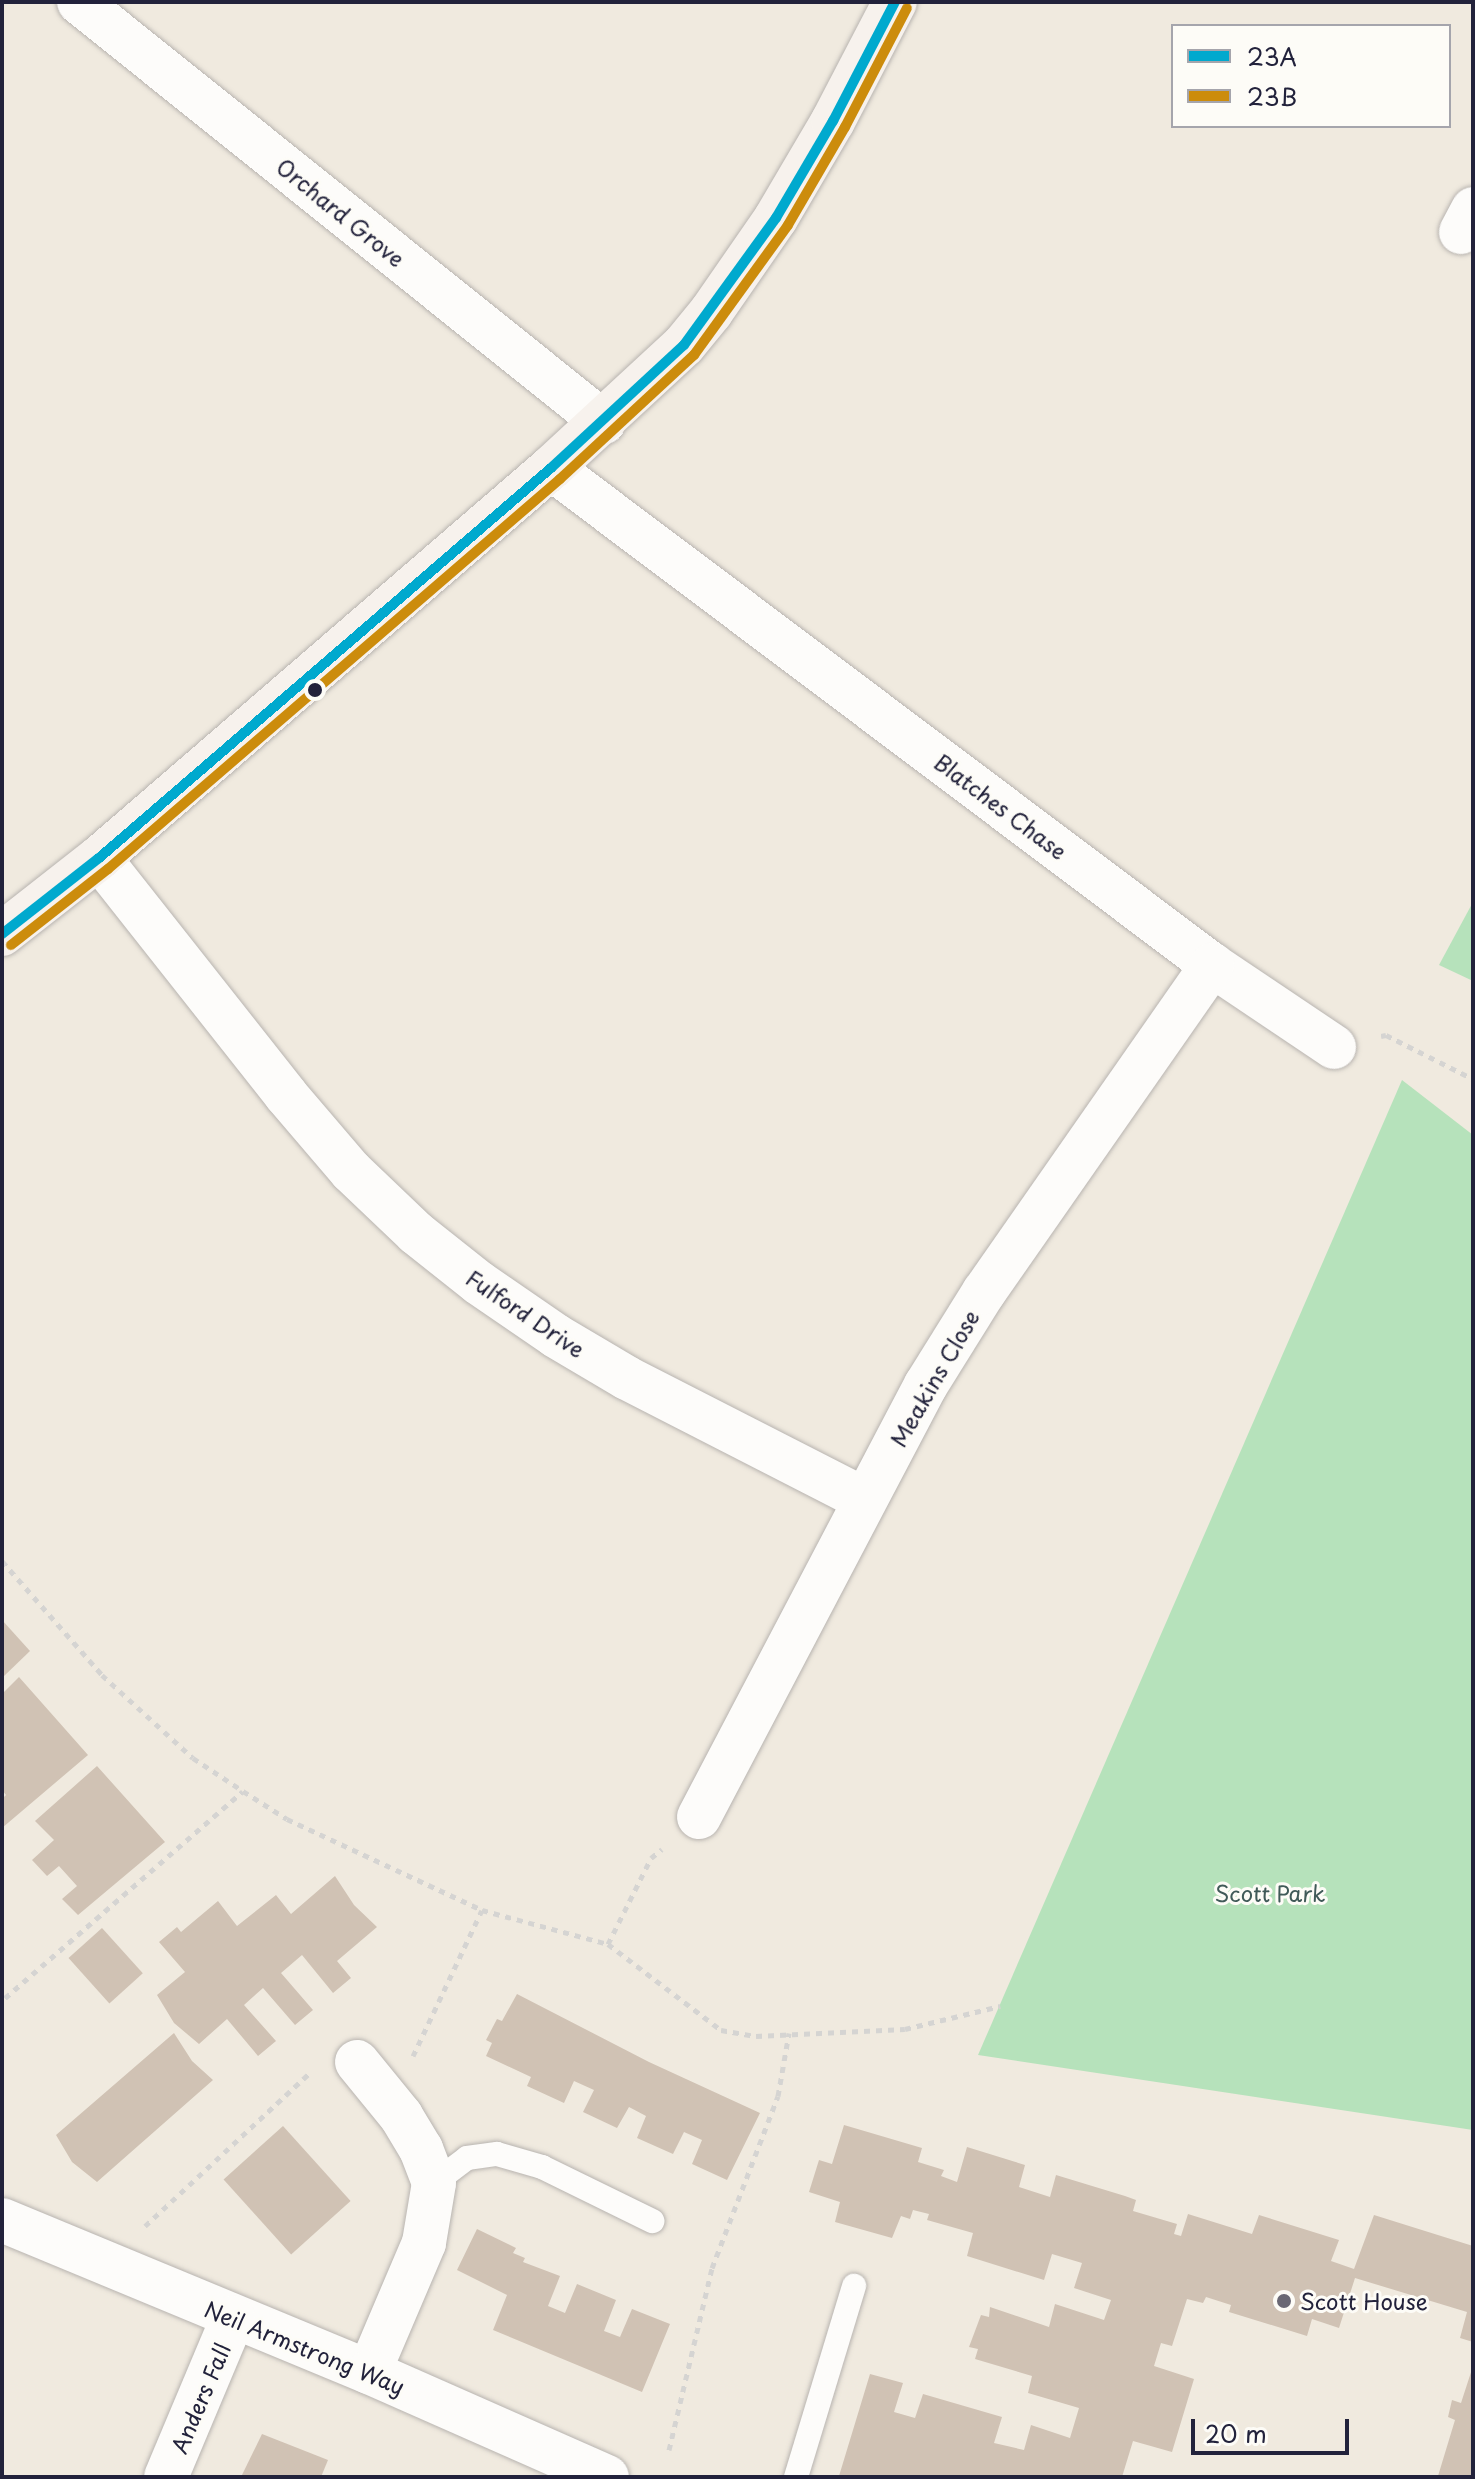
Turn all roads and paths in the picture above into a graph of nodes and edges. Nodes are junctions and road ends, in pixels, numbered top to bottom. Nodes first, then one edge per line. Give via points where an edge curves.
1 (79, 2) edge
2 (895, 2) edge
3 (603, 422) junction
4 (551, 468) junction
5 (99, 858) junction
6 (2, 934) edge
7 (1212, 965) junction
8 (1334, 1047) joint
9 (1473, 1079) edge
10 (865, 1500) junction
11 (2, 1561) edge
12 (243, 1791) junction
13 (699, 1817) joint
14 (482, 1910) junction
15 (608, 1944) junction
16 (5, 1998) dead end
17 (1000, 2006) dead end
18 (789, 2033) junction
19 (410, 2060) dead end
20 (336, 2064) joint
21 (434, 2183) junction
22 (2, 2220) edge
23 (652, 2221) dead end
24 (145, 2227) dead end
25 (854, 2286) dead end
26 (233, 2318) junction
27 (369, 2372) junction
28 (669, 2450) dead end
29 (166, 2477) edge
30 (607, 2477) edge
31 (796, 2477) edge

1 - 3 street, Orchard Grove
2 - 3 street via 826,133 735,279 684,345
3 - 4 street
4 - 5 street
4 - 7 street, Blatches Chase
5 - 6 street
5 - 10 street, Fulford Drive via 286,1095 351,1171 416,1233 479,1283 591,1357
7 - 8 street, Blatches Chase
7 - 10 street, Meakins Close via 984,1292 926,1385
8 - 9 path via 1386,1035
10 - 13 street, Meakins Close
11 - 12 path via 102,1675 193,1758
12 - 14 path via 287,1819
12 - 16 path
13 - 15 path via 651,1858
14 - 15 path
14 - 19 path
15 - 18 path via 721,2030 756,2036
17 - 18 path via 905,2029
18 - 28 path via 778,2096 712,2268
20 - 21 street via 401,2116
20 - 24 path
21 - 23 lane via 467,2158 497,2154 542,2167
21 - 27 street via 424,2243
22 - 26 street, Neil Armstrong Way
25 - 31 lane
26 - 27 street, Neil Armstrong Way
26 - 29 street, Anders Fall
27 - 30 street, Neil Armstrong Way

